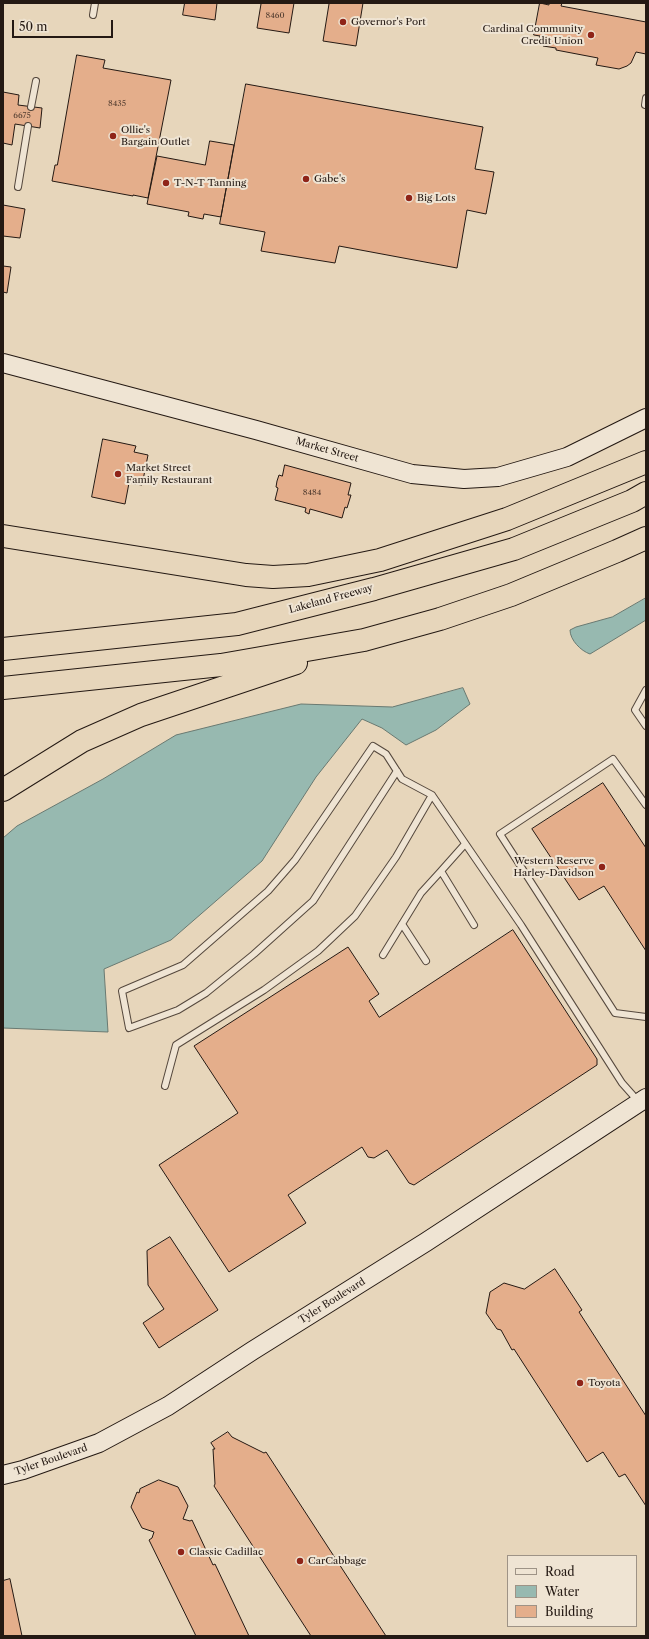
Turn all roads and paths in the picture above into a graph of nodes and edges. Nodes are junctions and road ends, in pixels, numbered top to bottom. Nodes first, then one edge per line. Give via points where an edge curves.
1 (95, 3) edge
2 (93, 15) dead end
3 (36, 81) dead end
4 (31, 107) dead end
5 (28, 126) dead end
6 (18, 187) dead end
7 (3, 363) edge
8 (646, 418) edge
9 (646, 462) edge
10 (646, 493) edge
11 (3, 536) edge
12 (646, 538) edge
13 (364, 640) junction
14 (3, 649) edge
15 (3, 688) edge
16 (646, 690) edge
17 (646, 726) edge
18 (397, 771) junction
19 (3, 790) edge
20 (432, 795) junction
21 (646, 805) edge
22 (465, 844) junction
23 (441, 870) junction
24 (402, 924) junction
25 (474, 925) dead end
26 (384, 955) dead end
27 (426, 960) dead end
28 (646, 1017) edge
29 (165, 1086) dead end
30 (642, 1100) edge
31 (3, 1476) edge

1 - 2 lane
3 - 4 lane
5 - 6 lane
7 - 8 street, Market Street via 412,474 464,479 498,477 567,457
9 - 11 highway via 507,520 380,560 308,575 246,575
10 - 14 highway, Lakeland Freeway via 514,549 238,624
12 - 13 highway via 512,595 440,619
13 - 15 highway via 221,665
13 - 19 highway via 141,715 82,741
16 - 17 lane via 635,710
18 - 18 lane via 386,754 373,746 295,860 268,891 183,965 122,991 129,1028 178,1010 206,993 313,902
18 - 20 lane via 402,779
20 - 22 lane
20 - 29 lane via 396,857 355,916 318,951 176,1045
21 - 28 lane via 613,759 500,834 615,1013
22 - 23 lane
22 - 30 lane via 521,925 622,1083
23 - 24 lane via 421,893
23 - 25 lane
24 - 26 lane
24 - 27 lane
30 - 31 street, Tyler Boulevard via 426,1242 168,1406 99,1444

